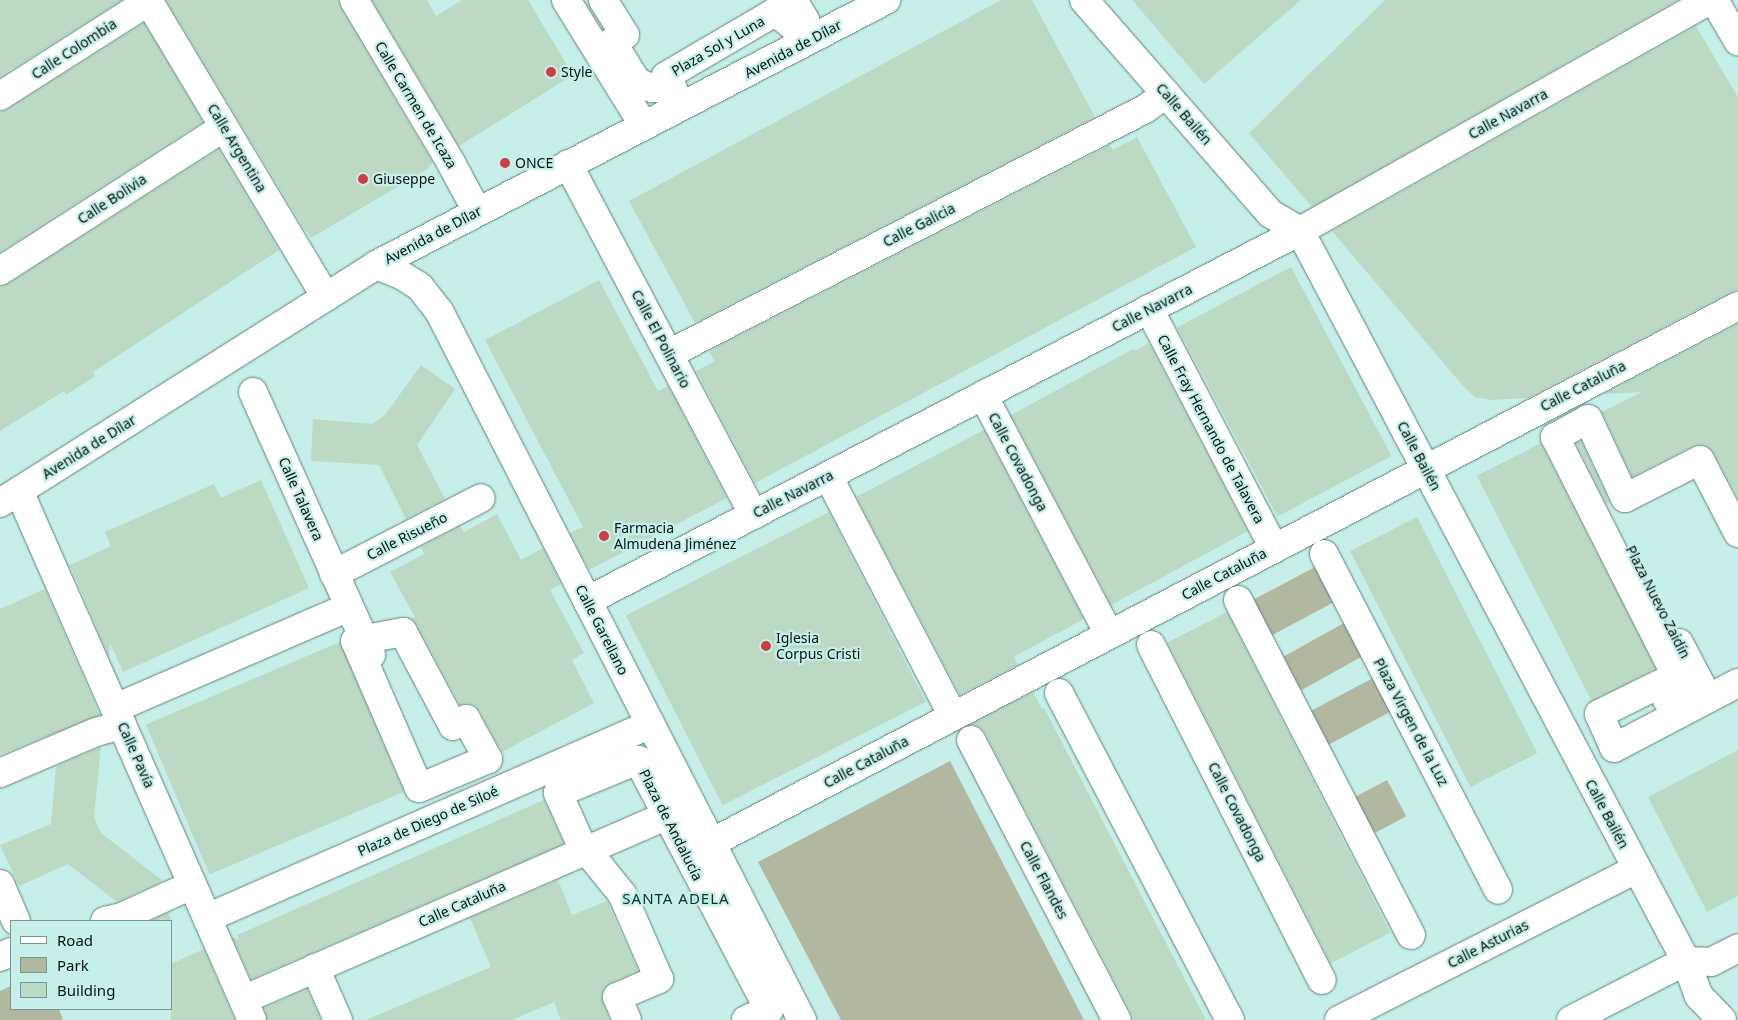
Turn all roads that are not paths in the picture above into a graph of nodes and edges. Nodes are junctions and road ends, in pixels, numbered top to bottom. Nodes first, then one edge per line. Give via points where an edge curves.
1 (354, 0) edge
2 (566, 0) edge
3 (603, 0) edge
4 (793, 0) edge
5 (886, 0) edge
6 (1084, 0) edge
7 (1710, 0) edge
8 (1714, 0) edge
9 (149, 1) edge
10 (1738, 41) edge
11 (1166, 94) junction
12 (0, 96) edge
13 (644, 126) junction
14 (224, 127) junction
15 (568, 164) junction
16 (477, 211) junction
17 (1300, 231) junction
18 (376, 265) junction
19 (0, 271) edge
20 (326, 297) junction
21 (1738, 306) edge
22 (1149, 309) junction
23 (669, 354) junction
24 (253, 392) dead end
25 (983, 395) junction
26 (1425, 468) junction
27 (828, 476) junction
28 (10, 497) edge
29 (481, 498) dead end
30 (754, 514) junction
31 (1738, 533) edge
32 (1274, 548) junction
33 (1324, 554) dead end
34 (334, 574) junction
35 (1238, 600) dead end
36 (587, 601) junction
37 (348, 606) junction
38 (1109, 634) junction
39 (364, 640) junction
40 (1151, 645) dead end
41 (1738, 683) edge
42 (1060, 693) dead end
43 (125, 714) junction
44 (953, 716) junction
45 (650, 724) junction
46 (971, 740) dead end
47 (0, 773) edge
48 (669, 815) junction
49 (711, 843) junction
50 (586, 851) junction
51 (1636, 869) junction
52 (0, 884) edge
53 (192, 885) junction
54 (1498, 890) dead end
55 (206, 918) junction
56 (16, 920) edge
57 (109, 920) edge
58 (1411, 935) dead end
59 (1738, 948) edge
60 (1686, 961) junction
61 (315, 968) junction
62 (1322, 980) dead end
63 (253, 1008) edge
64 (338, 1020) edge
65 (627, 1020) edge
66 (746, 1020) edge
67 (802, 1020) edge
68 (1117, 1020) edge
69 (1230, 1020) edge
70 (1339, 1020) edge
71 (1571, 1020) edge
72 (1722, 1020) edge

1 - 16 street, Calle Carmen de Icaza
2 - 13 street
3 - 4 street, Plaza Sol y Luna via 625,35 612,42 637,82 652,88 673,89 666,76 775,12 794,27 805,20
5 - 13 street, Avenida de Dílar
6 - 11 street, Calle Bailén
7 - 17 street, Calle Navarra
8 - 10 street
9 - 12 street, Calle Colombia
9 - 14 street, Calle Argentina
11 - 17 street, Calle Bailén via 1271,214
11 - 23 street, Calle Galicia via 1145,109
13 - 15 street, Avenida de Dílar
14 - 19 street, Calle Bolivia
14 - 20 street, Calle Argentina
15 - 16 street, Avenida de Dílar
15 - 23 street, Calle El Polinario
16 - 18 street, Avenida de Dílar
17 - 22 street, Calle Navarra
17 - 26 street, Calle Bailén
18 - 20 street, Avenida de Dílar
18 - 36 street, Calle Garellano via 420,287 439,311
20 - 28 street, Avenida de Dílar
21 - 26 street, Calle Cataluña
22 - 25 street, Calle Navarra
22 - 32 street, Calle Fray Hernando de Talavera
23 - 30 street, Calle El Polinario
24 - 34 street, Calle Talavera
25 - 27 street, Calle Navarra
25 - 38 street, Calle Covadonga
26 - 32 street, Calle Cataluña
26 - 51 street, Calle Bailén
27 - 30 street, Calle Navarra
27 - 44 street
28 - 43 street, Calle Pavía
29 - 34 street, Calle Risueño
30 - 36 street, Calle Navarra
31 - 41 street, Plaza Nuevo Zaidín via 1700,460 1625,498 1588,419 1555,437 1676,676 1599,714 1602,733 1614,748
32 - 38 street, Calle Cataluña
33 - 54 street, Plaza Virgen de la Luz
34 - 37 street, Calle Talavera
35 - 58 street
36 - 45 street, Calle Garellano
37 - 39 street
37 - 43 street
38 - 44 street, Calle Cataluña
39 - 39 street via 403,632 453,726 466,719 488,759 429,787 418,788 355,641
40 - 62 street, Calle Covadonga
42 - 69 street
43 - 47 street via 96,732
43 - 53 street, Calle Pavía
44 - 49 street, Calle Cataluña
45 - 49 street, Calle Garellano
45 - 55 street, Plaza de Diego de Siloé
46 - 68 street, Calle Flandes
48 - 50 street, Calle Cataluña
48 - 50 street, Plaza de Andalucía via 638,760 558,793
48 - 66 street, Plaza de Andalucía via 769,1010
49 - 67 street, Calle Garellano
50 - 61 street, Calle Cataluña
50 - 65 street, Plaza de Andalucía via 622,894 658,979 616,996
51 - 60 street, Calle Bailén
51 - 70 street, Calle Asturias
52 - 56 street
53 - 55 street, Calle Pavía
53 - 57 street
55 - 63 street, Calle Pavía
59 - 60 street via 1711,962
60 - 71 street
60 - 72 street, Calle Bailén via 1699,996
61 - 63 street, Calle Cataluña
61 - 64 street

